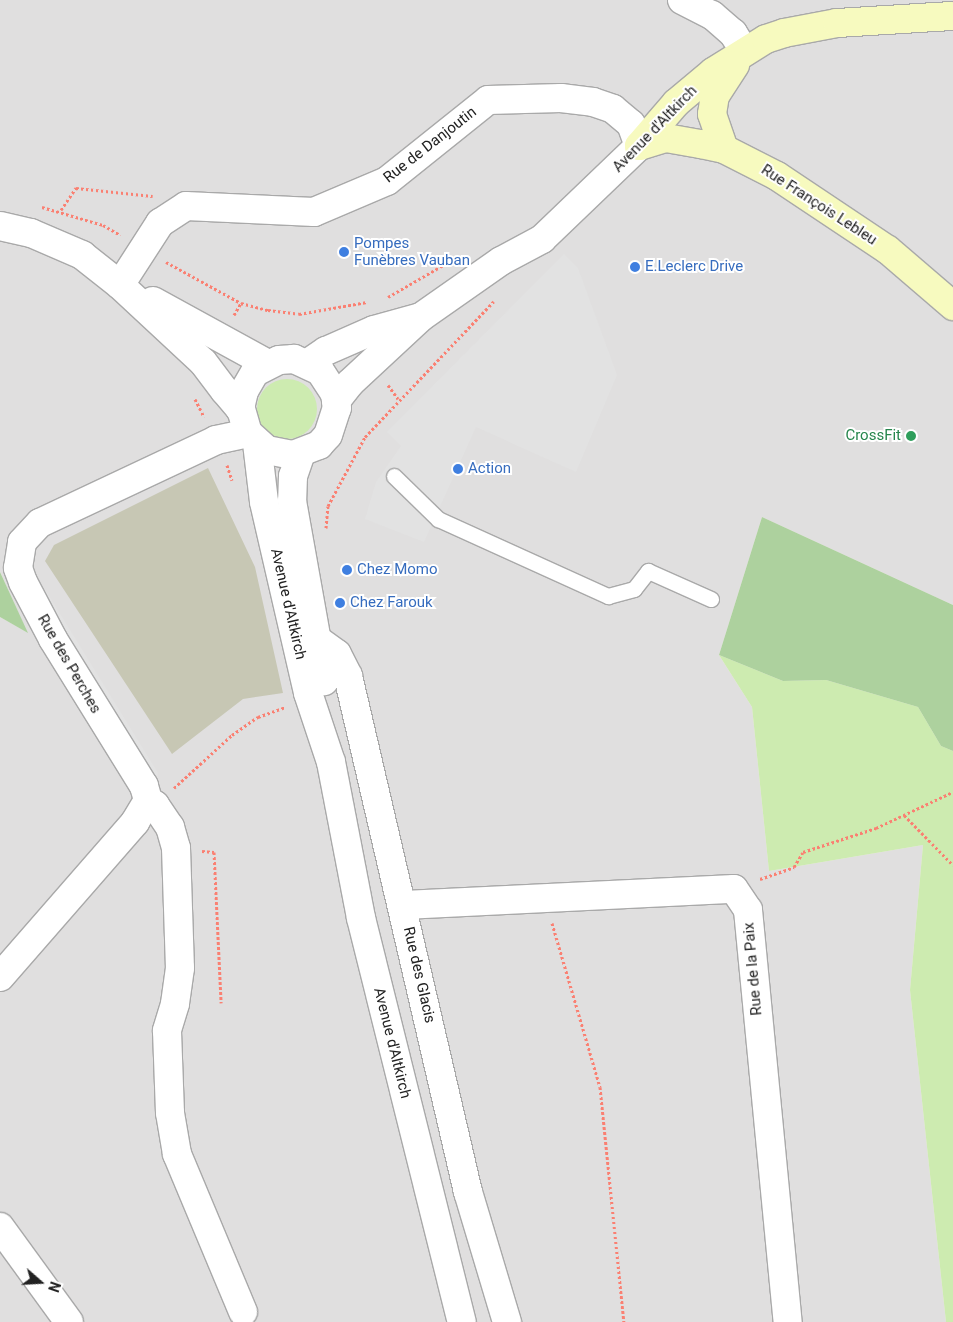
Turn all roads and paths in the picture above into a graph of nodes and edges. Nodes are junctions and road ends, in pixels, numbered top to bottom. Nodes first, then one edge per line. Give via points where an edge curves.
1 (682, 0) edge
2 (953, 16) edge
3 (745, 52) junction
4 (639, 146) junction
5 (724, 149) junction
6 (186, 206) junction
7 (0, 226) edge
8 (143, 250) junction
9 (455, 258) dead end
10 (120, 285) junction
11 (500, 295) dead end
12 (385, 298) dead end
13 (377, 300) dead end
14 (953, 306) edge
15 (421, 317) junction
16 (308, 363) junction
17 (268, 364) junction
18 (336, 401) junction
19 (248, 429) junction
20 (301, 453) junction
21 (394, 476) dead end
22 (328, 506) dead end
23 (711, 599) dead end
24 (315, 638) junction
25 (286, 706) dead end
26 (330, 762) junction
27 (953, 792) edge
28 (152, 802) junction
29 (904, 815) junction
30 (176, 848) junction
31 (953, 866) edge
32 (734, 889) junction
33 (545, 899) junction
34 (404, 905) junction
35 (0, 977) edge
36 (221, 1002) dead end
37 (0, 1226) edge
38 (243, 1312) dead end
39 (69, 1322) edge
40 (462, 1322) edge
41 (508, 1322) edge
42 (624, 1322) edge
43 (788, 1322) edge

1 - 3 street via 712,15 733,33
2 - 3 main road, Avenue d'Altkirch via 810,27 766,39
3 - 4 main road, Avenue d'Altkirch via 713,72 676,103
3 - 5 main road via 715,96 712,114 716,134
4 - 5 main road, Rue François Lebleu via 674,138
4 - 6 street, Rue de Danjoutin via 631,124 613,109 593,102 561,98 488,100 388,181 314,212
4 - 15 street, Avenue d'Altkirch via 542,239 501,261
5 - 14 main road, Rue François Lebleu via 778,176 830,208 888,250
6 - 8 street via 160,223
6 - 8 path via 156,196 76,188 61,210 103,226
7 - 10 street via 30,233 82,255
8 - 10 street
8 - 13 path via 241,303 268,310 299,314
9 - 12 path
10 - 17 street
10 - 19 street via 203,362
11 - 22 path via 364,437
15 - 16 street, Avenue d'Altkirch via 374,330 326,351
15 - 18 street, Avenue d'Altkirch via 350,383
16 - 17 street via 294,359
16 - 18 street via 330,382
17 - 19 street via 255,372 244,390
18 - 20 street via 334,422 328,434 319,445
19 - 20 street via 280,454
19 - 26 street, Avenue d'Altkirch via 308,693
19 - 28 street, Rue des Perches via 216,440 40,523 22,542 18,568 23,582 52,639
20 - 24 street, Avenue d'Altkirch via 293,476 292,501
21 - 23 lane via 438,519 608,596 634,589 648,571
24 - 26 street, Avenue d'Altkirch via 325,687
24 - 34 street, Rue des Glacis via 338,654 348,676
25 - 28 path via 258,717 232,735
26 - 40 street, Avenue d'Altkirch via 361,918
27 - 29 path
28 - 30 street, Rue des Perches via 170,827
28 - 35 street
29 - 31 path
29 - 32 path via 876,828 803,852 794,867
30 - 36 path via 214,852
30 - 38 street, Rue des Perches via 180,968 167,1031 170,1113 177,1154
32 - 33 street
32 - 43 street, Rue de la Paix via 748,910
33 - 34 street
33 - 42 path via 600,1087
34 - 41 street, Rue des Glacis via 468,1192
37 - 39 street

